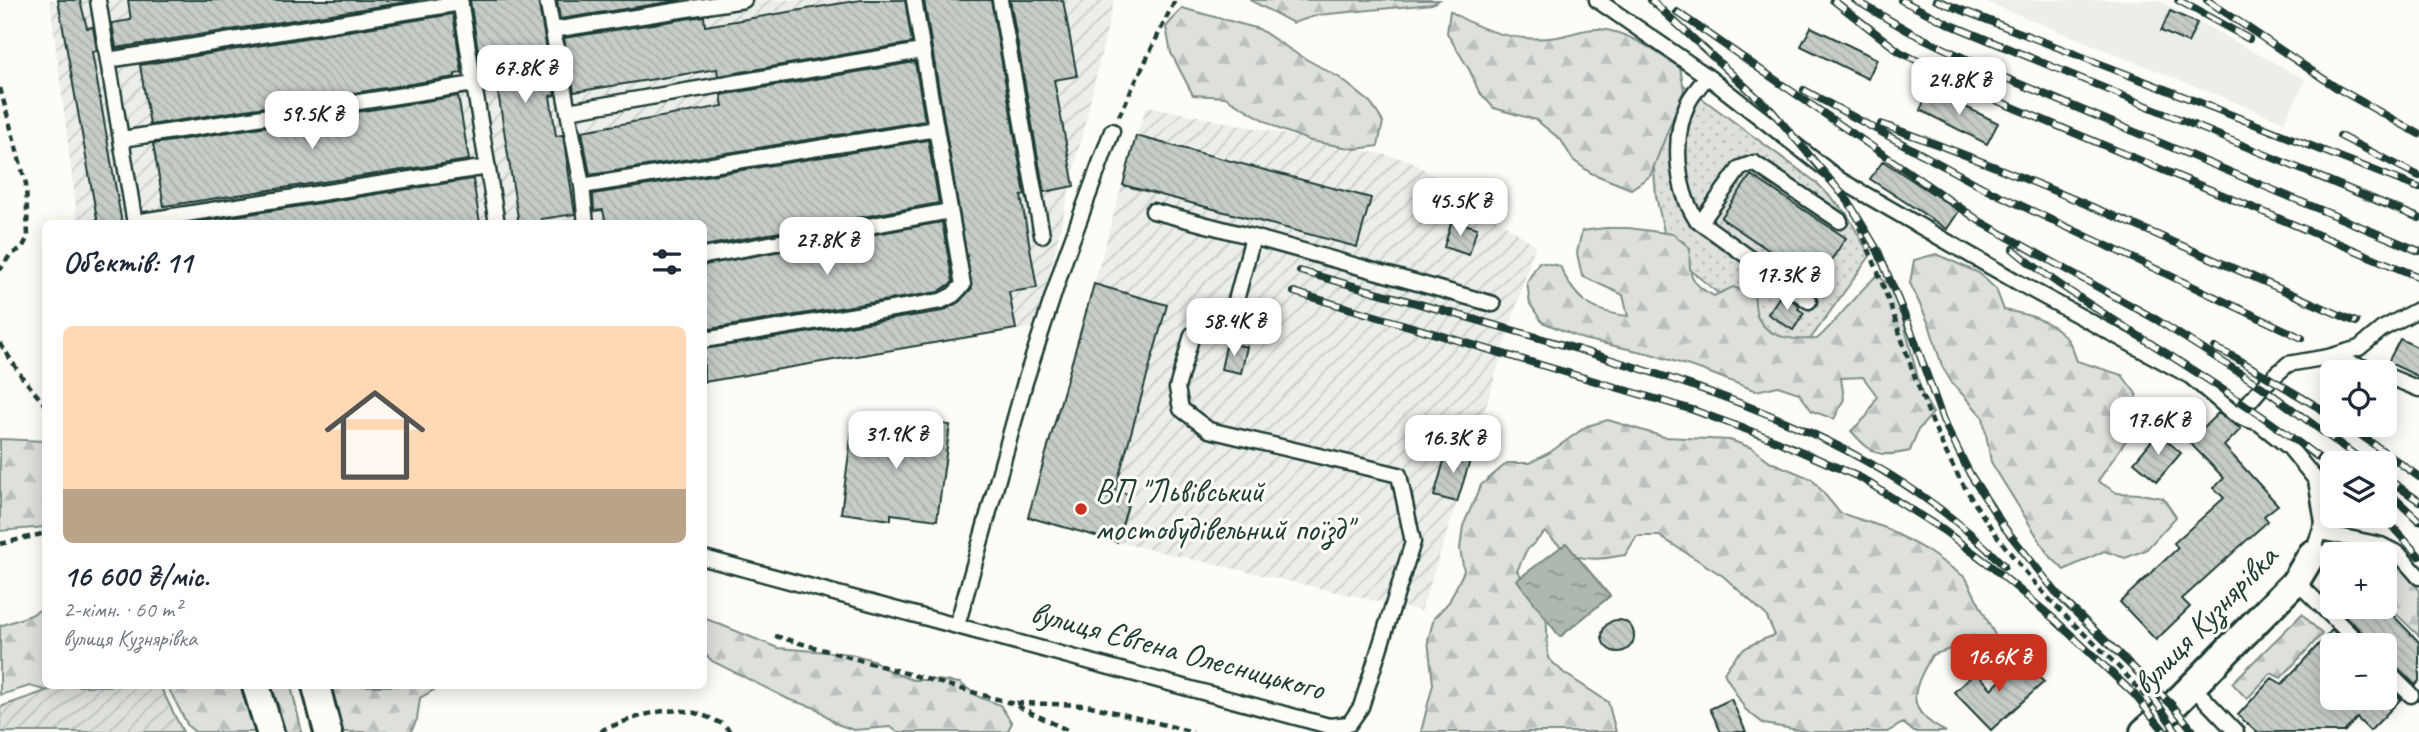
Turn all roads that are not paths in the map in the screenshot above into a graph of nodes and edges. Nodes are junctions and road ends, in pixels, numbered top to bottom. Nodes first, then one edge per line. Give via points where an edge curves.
1 (98, 0) edge
2 (547, 0) edge
3 (744, 0) edge
4 (914, 0) edge
5 (1000, 0) edge
6 (1597, 0) edge
7 (461, 2) edge
8 (553, 30) junction
9 (922, 51) junction
10 (108, 60) junction
11 (1707, 76) junction
12 (474, 83) junction
13 (568, 111) junction
14 (936, 129) junction
15 (1112, 131) road end
16 (122, 139) junction
17 (488, 167) junction
18 (582, 186) junction
19 (950, 211) junction
20 (1153, 211) dead end
21 (135, 220) edge
22 (154, 220) edge
23 (496, 220) edge
24 (586, 220) edge
25 (1840, 221) dead end
26 (1701, 222) junction
27 (1042, 235) dead end
28 (1253, 237) junction
29 (707, 255) edge
30 (1809, 301) dead end
31 (1493, 304) dead end
32 (2419, 309) edge
33 (707, 340) edge
34 (2328, 357) junction
35 (2338, 360) edge
36 (2397, 380) edge
37 (2419, 389) edge
38 (2237, 416) junction
39 (2316, 543) junction
40 (707, 559) edge
41 (2419, 577) edge
42 (2296, 581) junction
43 (957, 626) junction
44 (2349, 633) edge
45 (2397, 681) edge
46 (2192, 686) junction
47 (257, 689) edge
48 (317, 689) edge
49 (2411, 695) dead end
50 (2152, 725) edge
51 (270, 732) edge
52 (328, 732) edge
53 (2236, 732) edge

1 - 10 lane
2 - 8 lane
3 - 8 lane
4 - 9 lane
5 - 27 lane
6 - 11 lane
7 - 10 lane
7 - 12 lane
8 - 13 lane
9 - 13 lane
9 - 14 lane
10 - 16 lane
11 - 26 lane via 1688,103 1679,158 1686,204
11 - 38 lane via 1840,180 2190,376
12 - 16 lane
12 - 17 lane
13 - 18 lane
14 - 18 lane
14 - 19 lane
15 - 43 lane via 1025,382
16 - 21 lane
17 - 22 lane
17 - 23 lane
18 - 24 lane
19 - 29 lane
19 - 33 lane via 963,285 953,295 941,301
20 - 28 lane
25 - 26 lane via 1755,163 1741,168
26 - 30 lane
28 - 31 lane
28 - 43 lane, вулиця Євгена Олесницького via 1230,323 1192,335 1177,388 1179,399 1181,409 1209,430 1399,475 1413,542 1361,707 1349,724 1329,726
32 - 34 lane via 2359,348
34 - 35 lane
34 - 38 lane via 2288,364
36 - 37 lane
38 - 39 lane via 2259,423 2289,447 2316,480 2323,523
39 - 41 lane via 2381,545 2399,555
39 - 42 street, вулиця Кузнярівка
40 - 43 lane, вулиця Євгена Олесницького
42 - 44 lane
42 - 46 street, вулиця Кузнярівка
45 - 49 lane
46 - 50 street, вулиця Кузнярівка
46 - 53 lane
47 - 51 street
48 - 52 street

